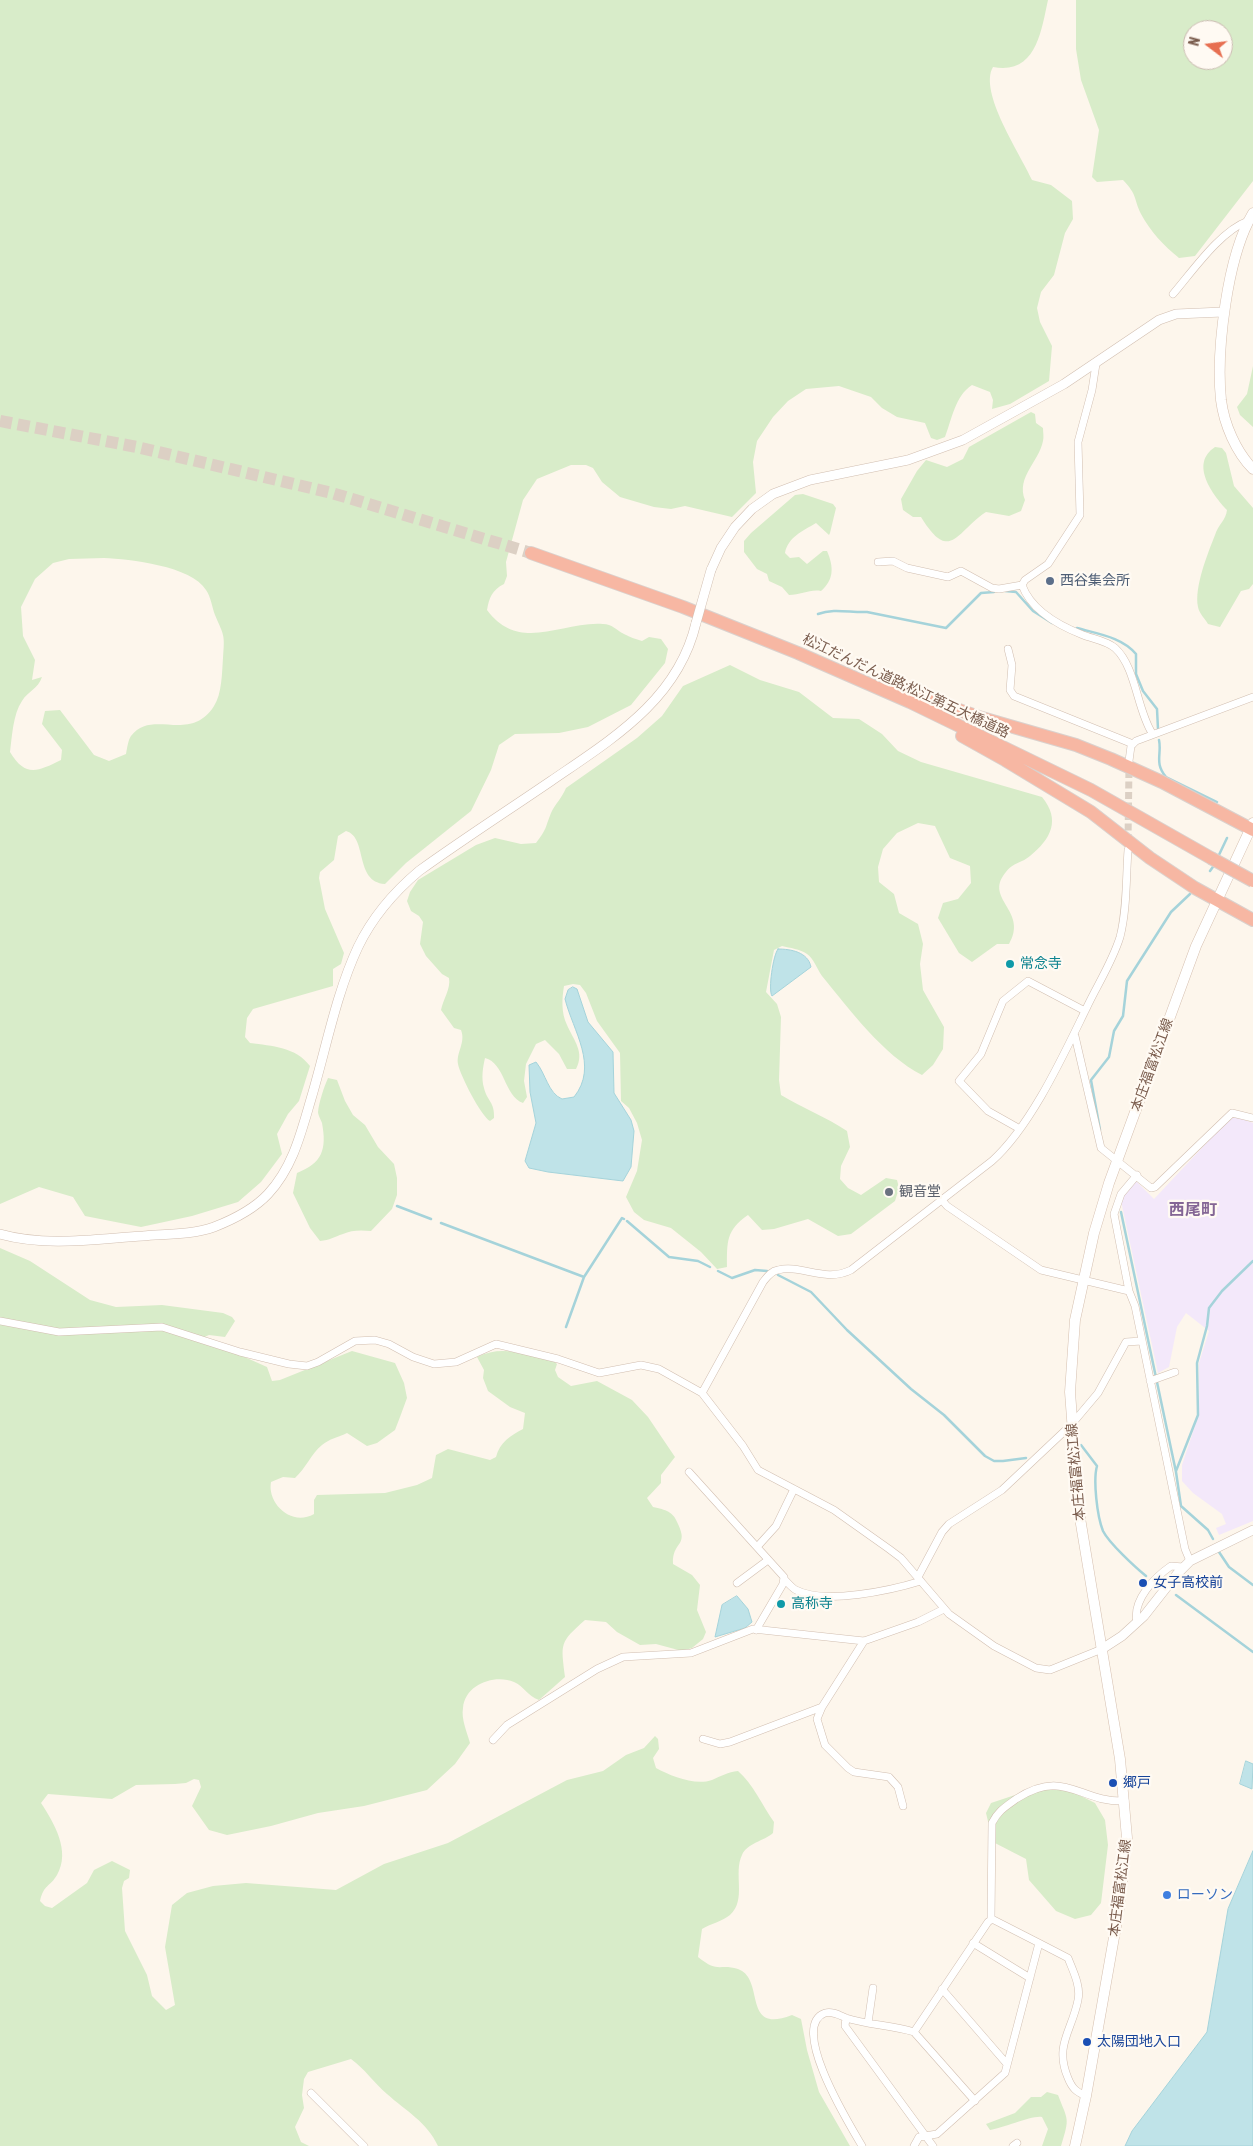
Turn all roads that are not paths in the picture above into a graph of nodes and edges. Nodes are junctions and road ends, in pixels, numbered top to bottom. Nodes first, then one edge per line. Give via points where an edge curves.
1 (1250, 217) edge
2 (1173, 294) dead end
3 (1223, 312) junction
4 (1096, 364) junction
5 (1253, 469) edge
6 (531, 554) tunnel mouth
7 (878, 562) dead end
8 (1022, 585) junction
9 (1008, 649) dead end
10 (798, 653) junction
11 (1253, 697) edge
12 (910, 702) junction
13 (1152, 733) junction
14 (1132, 744) junction
15 (1129, 761) tunnel mouth
16 (1252, 827) edge
17 (1128, 850) tunnel mouth
18 (1253, 881) edge
19 (1217, 900) junction
20 (1253, 920) edge
21 (1085, 1011) junction
22 (1075, 1036) junction
23 (1253, 1118) edge
24 (1020, 1128) junction
25 (1117, 1162) junction
26 (1137, 1175) junction
27 (942, 1200) junction
28 (0, 1234) edge
29 (1082, 1281) junction
30 (1129, 1292) junction
31 (0, 1321) edge
32 (1142, 1341) junction
33 (1175, 1372) dead end
34 (1154, 1379) junction
35 (702, 1393) junction
36 (1071, 1425) junction
37 (689, 1472) dead end
38 (794, 1489) junction
39 (1253, 1530) edge
40 (757, 1547) junction
41 (768, 1560) junction
42 (1187, 1564) junction
43 (920, 1579) junction
44 (785, 1580) junction
45 (737, 1583) dead end
46 (944, 1609) junction
47 (1138, 1622) junction
48 (756, 1630) junction
49 (864, 1641) junction
50 (1102, 1649) junction
51 (822, 1707) junction
52 (703, 1739) dead end
53 (493, 1740) dead end
54 (1126, 1801) junction
55 (903, 1806) dead end
56 (991, 1919) junction
57 (973, 1943) junction
58 (1039, 1943) junction
59 (1030, 1978) junction
60 (873, 1988) dead end
61 (942, 1989) junction
62 (846, 2018) junction
63 (868, 2024) junction
64 (914, 2032) junction
65 (1007, 2064) junction
66 (310, 2093) dead end
67 (1086, 2096) junction
68 (975, 2101) junction
69 (925, 2135) junction
70 (364, 2146) edge
71 (862, 2146) edge
72 (914, 2146) edge
73 (933, 2146) edge
74 (1075, 2146) edge

1 - 2 street via 1225,236
1 - 3 main road
3 - 4 street via 1176,314 1159,320
3 - 5 main road via 1221,400 1234,442
4 - 8 street via 1078,442 1080,515 1048,564
4 - 28 street, bridge via 963,440 908,460 810,480 773,494 752,509 721,548 692,639 677,671 642,715 419,871 379,912 350,967 299,1141 267,1195 233,1219 212,1228 188,1232 65,1242
6 - 10 highway, 松江だんだん道路;松江第五大橋道路 via 683,607
7 - 8 street via 893,561 907,568 948,577 962,571 999,589
8 - 13 street via 1045,614 1077,632 1110,644 1118,651
9 - 14 street via 1012,665 1010,690 1014,696
10 - 12 highway, 松江だんだん道路;松江第五大橋道路
10 - 16 highway via 982,718 1076,746 1162,782
11 - 13 street
12 - 18 highway, 松江だんだん道路;松江第五大橋道路, bridge via 1091,790
12 - 19 highway via 947,728 1091,812 1150,858
13 - 14 street
14 - 15 street
16 - 19 main road, 本庄福富松江線
17 - 21 street via 1120,935
19 - 20 highway
19 - 25 main road, 本庄福富松江線 via 1196,946
21 - 22 street
21 - 24 street via 1028,981 1003,1001 981,1054 960,1082 988,1111
22 - 24 street
22 - 25 street via 1097,1140
23 - 26 street via 1232,1113 1155,1187 1151,1188
24 - 27 street via 1000,1154
25 - 26 street
25 - 29 main road, 本庄福富松江線
26 - 30 street via 1121,1194 1114,1214
27 - 29 street via 1032,1265
27 - 35 street via 845,1273 775,1270 763,1282
29 - 30 street
29 - 36 main road, 本庄福富松江線 via 1071,1355
30 - 32 street
31 - 35 street via 59,1332 162,1327 240,1352 307,1366 359,1340 389,1344 413,1357 441,1365 456,1362 496,1344 558,1359 599,1374 642,1365 659,1369
32 - 34 street
32 - 36 street via 1126,1342 1098,1393
33 - 34 street
34 - 42 street
35 - 38 street via 758,1470
36 - 43 street via 1002,1490 949,1524
36 - 50 main road, 本庄福富松江線 via 1079,1512
37 - 40 street
38 - 40 street via 776,1526
38 - 43 street via 834,1510 900,1558
39 - 42 street
40 - 41 street
41 - 44 street
41 - 45 street
42 - 47 street
42 - 47 street via 1171,1566 1152,1582 1138,1609
43 - 44 street via 885,1592 825,1596 796,1590
43 - 46 street
44 - 48 street
46 - 49 street
46 - 50 street via 994,1646 1036,1668 1050,1670
47 - 50 street
48 - 49 street
48 - 53 street via 691,1653 623,1657 597,1669 507,1725
49 - 51 street
50 - 54 main road, 本庄福富松江線
51 - 52 street via 730,1742 720,1744
51 - 55 street via 818,1719 825,1745 854,1772 890,1777 898,1787
54 - 56 street via 1110,1802 1057,1784 1028,1792 998,1812 992,1823
54 - 67 main road, 本庄福富松江線 via 1128,1838 1125,1874
56 - 57 street
56 - 58 street
57 - 59 street
57 - 61 street
58 - 59 street
58 - 67 street via 1068,1958 1078,1986 1079,1998 1061,2052 1072,2087
59 - 65 street
60 - 63 street
61 - 64 street
61 - 65 street
62 - 63 street
62 - 69 street via 845,2026
62 - 71 street via 827,2012 819,2016 814,2027 817,2052 829,2088
63 - 64 street via 896,2026
64 - 68 street
65 - 68 street via 999,2080
66 - 70 street
67 - 74 main road, 本庄福富松江線
68 - 69 street via 937,2134
69 - 72 street via 919,2137
69 - 73 street

